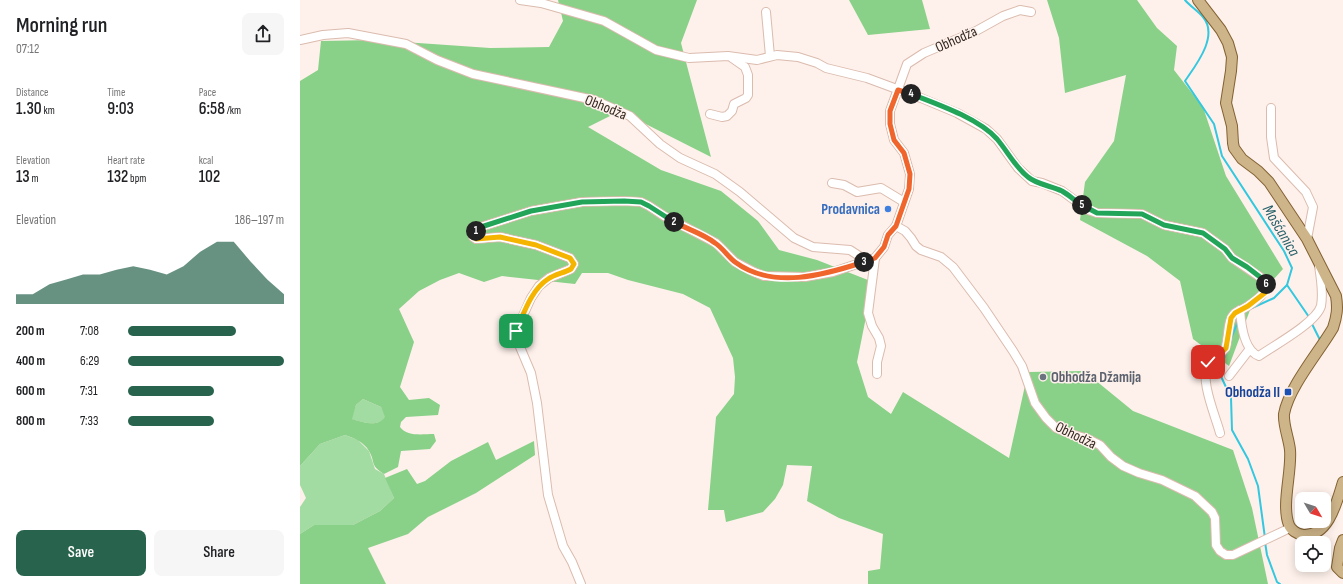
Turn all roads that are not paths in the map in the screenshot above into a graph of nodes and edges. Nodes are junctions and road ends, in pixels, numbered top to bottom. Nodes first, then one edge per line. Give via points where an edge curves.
1 (520, 0) edge
2 (1198, 0) edge
3 (766, 12) dead end
4 (1031, 12) dead end
5 (300, 40) edge
6 (728, 56) junction
7 (770, 56) junction
8 (898, 90) junction
9 (1271, 108) dead end
10 (710, 114) dead end
11 (832, 183) dead end
12 (904, 202) junction
13 (896, 226) junction
14 (1306, 239) junction
15 (871, 259) junction
16 (1319, 261) junction
17 (1240, 310) junction
18 (1249, 350) junction
19 (877, 374) dead end
20 (1229, 376) dead end
21 (1220, 433) dead end
22 (1343, 482) edge
23 (1290, 528) junction
24 (1343, 540) edge
25 (1343, 574) edge
26 (581, 584) edge

1 - 6 street via 541,3 604,21 656,50 689,58
2 - 14 main road via 1221,30 1232,57 1226,103 1234,148 1242,159 1269,182
3 - 7 street
4 - 8 street, Obhodža via 1020,10 1003,16 916,58 907,64
5 - 15 street, Obhodža via 323,35 348,34 406,44 473,74 594,100 630,116 660,144 680,158 715,174 799,241 813,247 850,250
6 - 7 street via 757,60
6 - 10 street via 748,71 748,95 734,104 728,116
7 - 8 street via 798,57
8 - 12 street, Obhodža via 890,111 890,124 894,140 904,153 910,174 909,189
8 - 17 street via 957,113 986,129 1032,181 1062,191 1088,210 1097,213 1142,214 1164,225 1203,233 1268,286 1266,292
9 - 14 street via 1270,137 1274,158 1306,192 1313,207
11 - 12 street via 844,185 857,192 881,188
12 - 13 street, Obhodža
13 - 15 street, Obhodža via 888,235 884,247
13 - 23 street, Obhodža via 905,231 921,250 941,257 953,267 1006,340 1022,366 1035,403 1056,428 1100,445 1124,466 1195,496 1212,512 1215,518 1216,545 1226,555 1233,555
14 - 16 main road
15 - 19 street, Obhodža via 868,312 881,346
15 - 26 street via 833,272 805,277 764,276 735,262 716,243 641,202 582,202 531,211 484,226 473,233 476,239 500,237 536,245 570,258 574,264 571,269 549,278 539,286 516,331 531,373 537,403 548,496 563,546
16 - 18 street via 1320,307 1315,316 1259,356
16 - 23 main road via 1336,296 1337,316 1328,338 1288,400 1284,416 1290,450 1286,516
17 - 18 street via 1241,324
17 - 21 street via 1231,318 1226,348 1208,362 1204,376
18 - 20 street
22 - 23 main road via 1332,515 1325,525 1311,534 1297,534
24 - 25 main road via 1337,567

